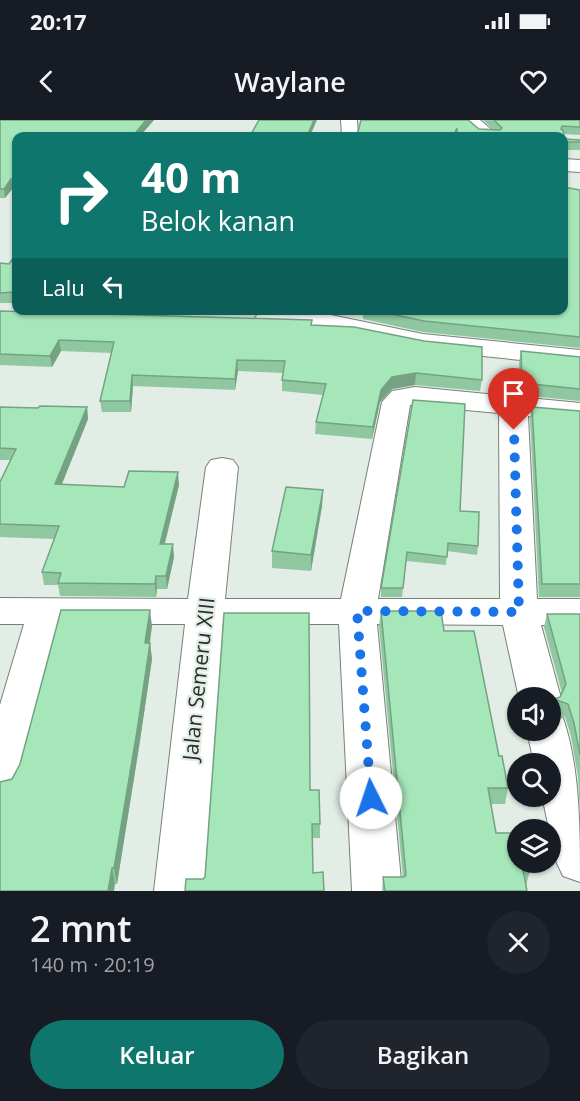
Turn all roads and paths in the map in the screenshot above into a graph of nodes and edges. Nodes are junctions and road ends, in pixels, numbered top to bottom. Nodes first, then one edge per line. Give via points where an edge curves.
1 (469, 120) edge
2 (485, 132) edge
3 (244, 318) edge
4 (346, 318) edge
5 (580, 358) edge
6 (513, 407) junction
7 (580, 412) edge
8 (222, 467) dead end
9 (0, 611) edge
10 (47, 611) junction
11 (357, 611) junction
12 (205, 612) junction
13 (519, 612) junction
14 (580, 612) edge
15 (537, 687) edge
16 (551, 741) edge
17 (0, 780) edge
18 (580, 861) edge
19 (179, 891) edge
20 (377, 891) edge

1 - 2 street
3 - 4 street
4 - 5 street via 423,342
6 - 7 street
6 - 11 street via 415,396 397,400
6 - 13 street
8 - 12 street, Jalan Semeru XIII
9 - 10 street
10 - 12 street
10 - 17 street
11 - 12 street
11 - 13 street
11 - 20 street
12 - 19 street, Jalan Semeru XIII
13 - 14 street
13 - 15 street
16 - 18 street

